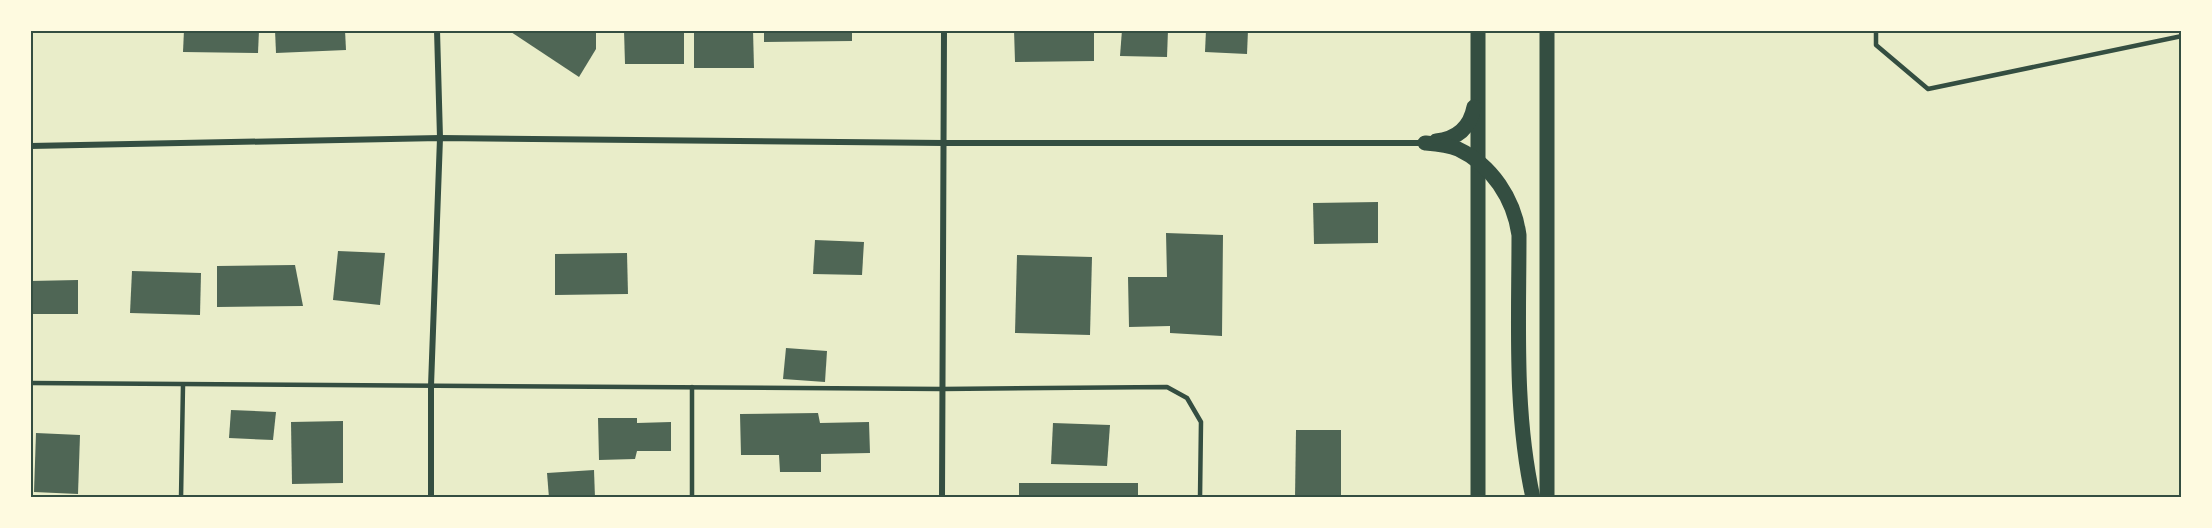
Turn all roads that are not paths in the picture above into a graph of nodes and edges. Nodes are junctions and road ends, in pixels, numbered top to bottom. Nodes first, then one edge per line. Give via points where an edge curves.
1 (437, 30) edge
2 (944, 30) edge
3 (1478, 30) edge
4 (1547, 30) edge
5 (1876, 30) edge
6 (2182, 36) edge
7 (1478, 65) junction
8 (440, 138) junction
9 (944, 143) junction
10 (1425, 143) junction
11 (30, 146) edge
12 (1478, 162) junction
13 (30, 383) edge
14 (183, 385) junction
15 (431, 386) junction
16 (692, 387) junction
17 (942, 388) junction
18 (181, 498) edge
19 (430, 498) edge
20 (692, 498) edge
21 (942, 498) edge
22 (1200, 498) edge
23 (1478, 498) edge
24 (1533, 498) edge
25 (1547, 498) edge

1 - 8 street
2 - 9 street
3 - 7 main road
4 - 25 main road
5 - 6 lane via 1876,45 1928,89
7 - 10 main road via 1469,124 1454,137
7 - 12 main road
8 - 9 street
8 - 11 street
8 - 15 street
9 - 10 street
9 - 17 street
10 - 12 main road via 1456,149
12 - 23 main road
12 - 24 main road via 1499,184 1516,216 1521,423
13 - 14 lane
14 - 15 lane
14 - 18 lane
15 - 16 lane
15 - 19 street
16 - 17 lane
16 - 20 lane
17 - 21 street
17 - 22 lane via 1167,387 1187,398 1201,422

